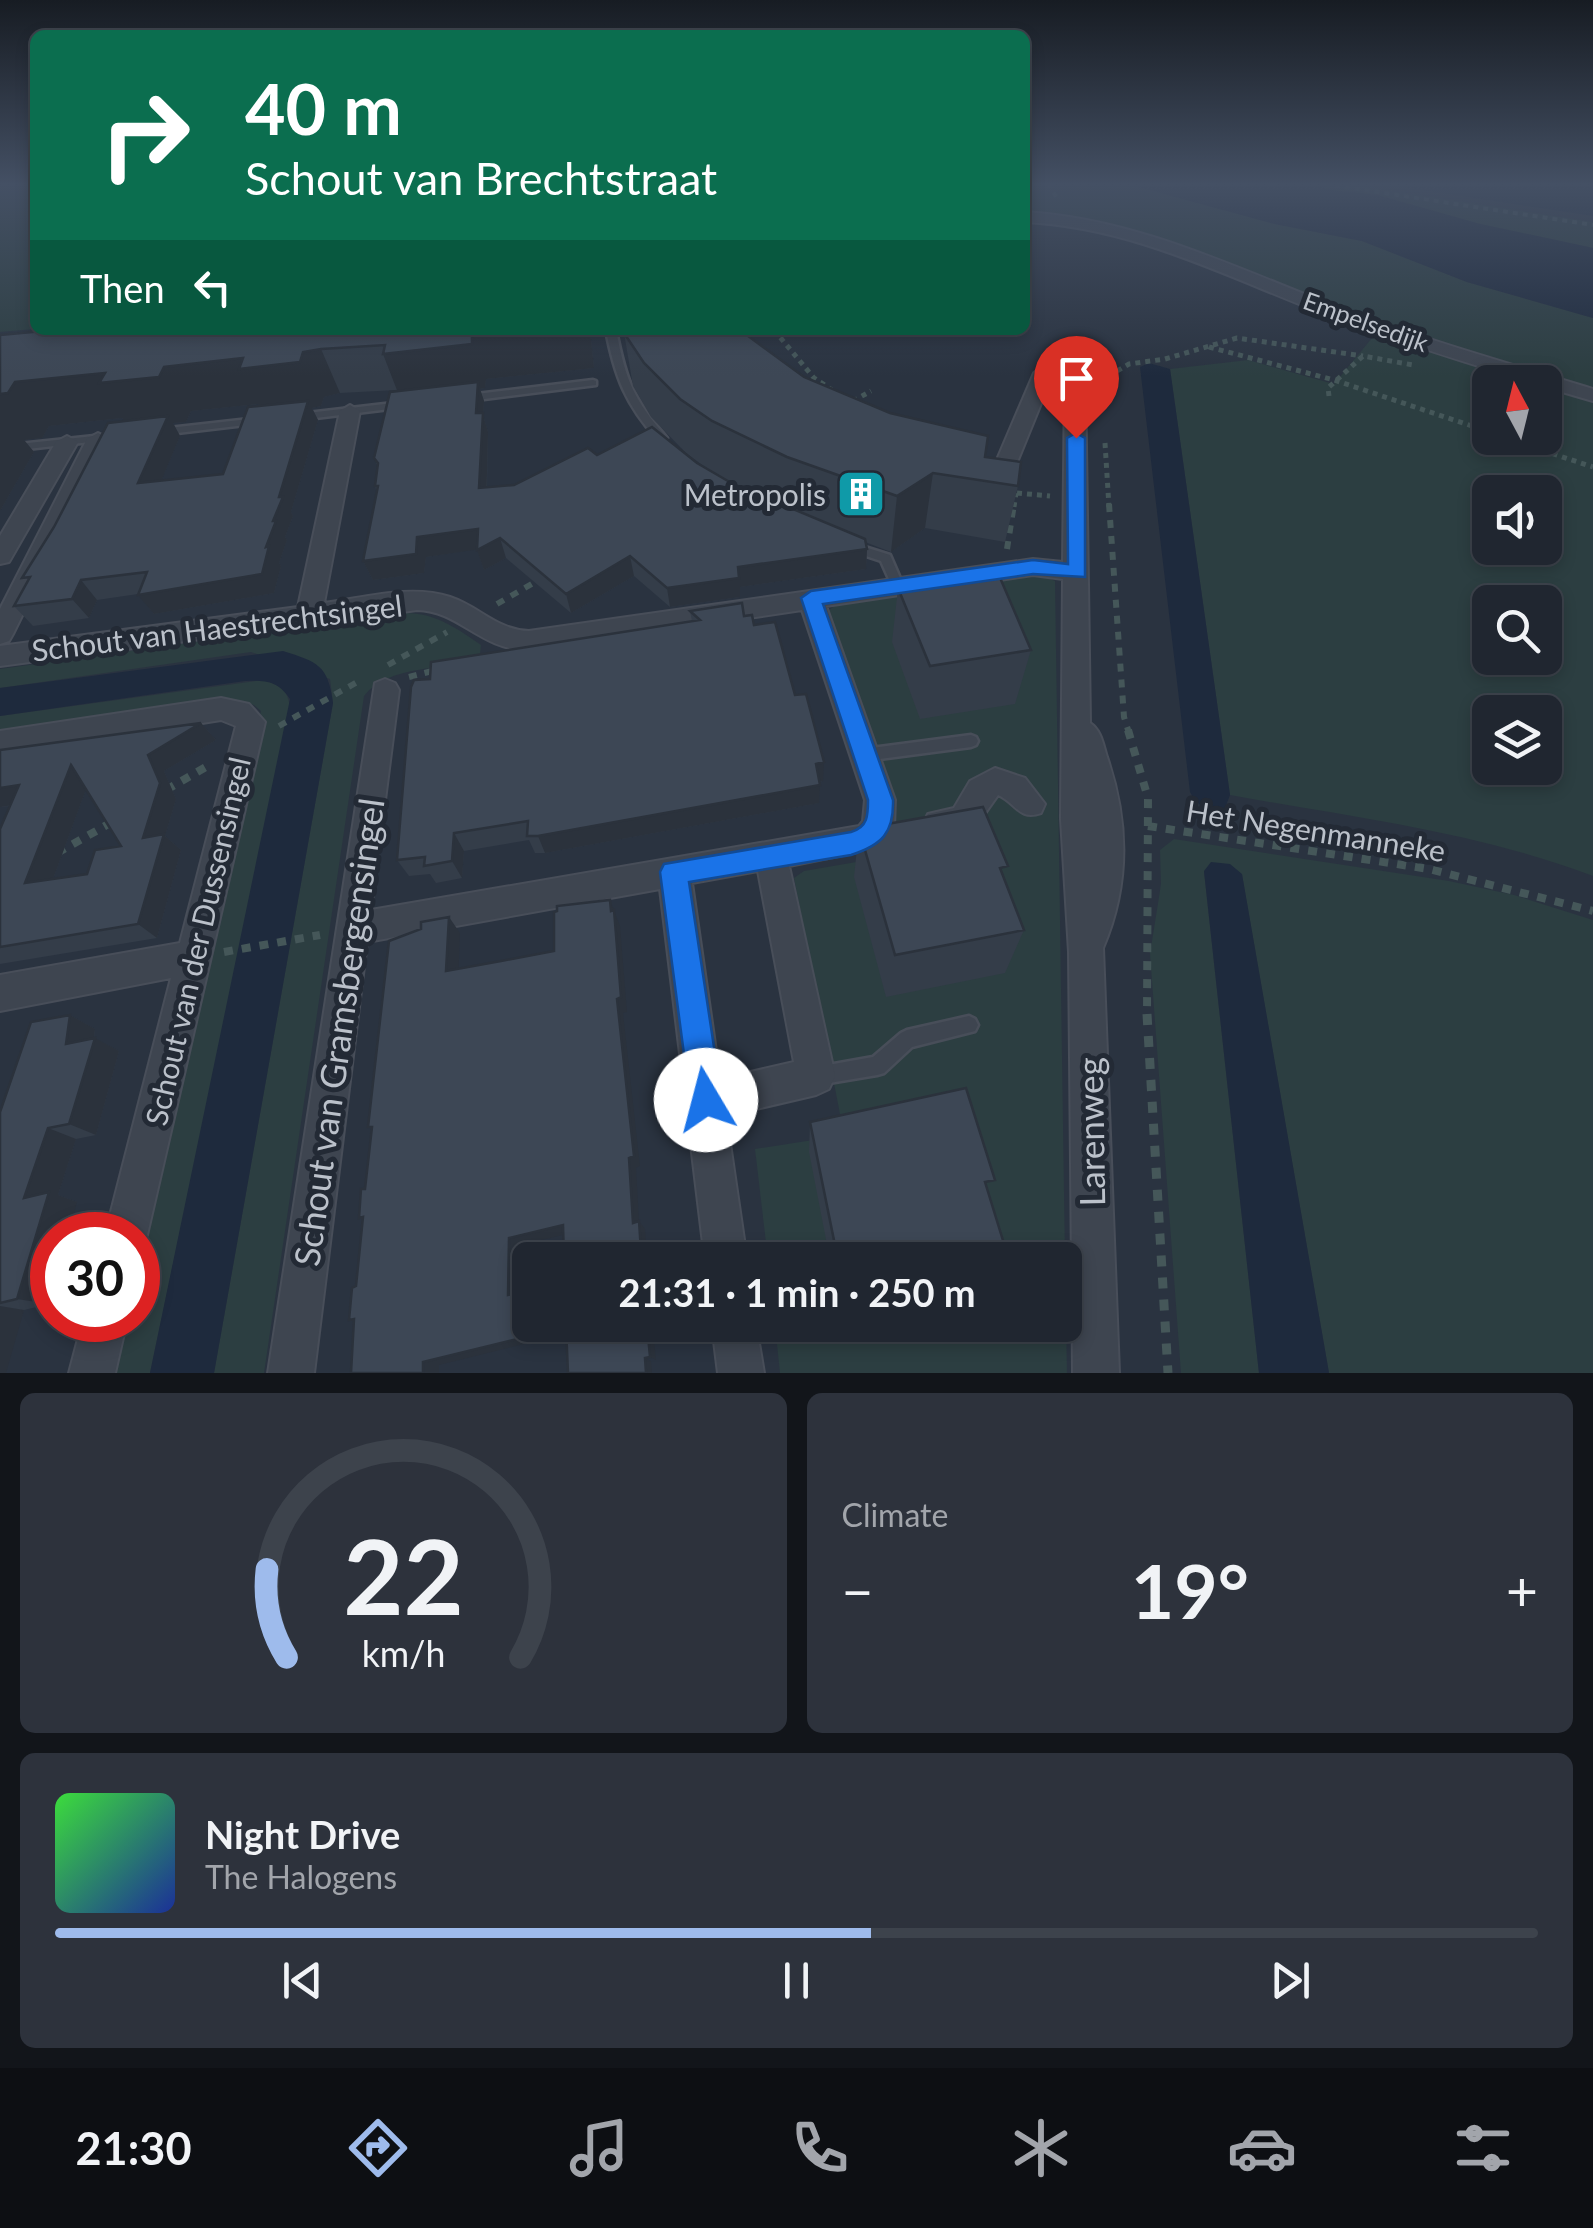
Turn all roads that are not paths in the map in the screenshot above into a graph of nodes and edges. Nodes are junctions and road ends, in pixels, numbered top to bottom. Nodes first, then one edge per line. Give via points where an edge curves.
1 (1179, 248) edge
2 (612, 335) edge
3 (593, 383) dead end
4 (1593, 396) edge
5 (453, 400) edge
6 (416, 404) edge
7 (350, 411) junction
8 (293, 418) edge
9 (274, 420) edge
10 (154, 433) edge
11 (108, 438) joint
12 (67, 442) junction
13 (0, 449) edge
14 (679, 454) edge
15 (968, 470) edge
16 (840, 543) edge
17 (0, 556) edge
18 (1078, 572) junction
19 (897, 585) junction
20 (811, 598) junction
21 (309, 614) junction
22 (0, 634) edge
23 (0, 656) edge
24 (372, 679) road end
25 (1078, 713) junction
26 (971, 741) dead end
27 (0, 743) edge
28 (864, 755) junction
29 (1030, 804) dead end
30 (878, 827) junction
31 (771, 857) junction
32 (674, 872) junction
33 (339, 932) junction
34 (1086, 952) junction
35 (204, 956) junction
36 (0, 993) edge
37 (969, 1025) dead end
38 (816, 1076) junction
39 (706, 1100) junction
40 (132, 1212) edge
41 (724, 1242) edge
42 (100, 1342) edge
43 (736, 1342) edge
44 (92, 1373) edge
45 (291, 1373) edge
46 (740, 1373) edge
47 (1096, 1373) edge

1 - 4 street, Empelsedijk via 1383,329
2 - 14 lane via 621,382 637,412
3 - 5 lane
6 - 7 lane
7 - 8 lane
7 - 21 street
9 - 10 lane
11 - 12 lane
11 - 22 street
12 - 13 lane
12 - 17 street
15 - 18 street, Larenweg via 1001,477 1044,373 1075,376
16 - 19 lane via 886,558
18 - 19 street, Schout van Haestrechtsingel via 1033,567
18 - 25 street, Larenweg
19 - 20 street, Schout van Haestrechtsingel
20 - 21 street, Schout van Haestrechtsingel via 509,641 432,601
20 - 28 street
21 - 23 street, Schout van Haestrechtsingel
24 - 33 street, Schout van Gramsbergensingel
25 - 34 street, Larenweg via 1076,818
25 - 34 street, Larenweg via 1111,821 1107,886
26 - 28 lane
27 - 35 street, Schout van der Dussensingel via 221,709 250,722 252,741
28 - 30 street via 880,800
29 - 30 street via 1014,787 996,781 981,790 963,820
30 - 31 street via 851,844
31 - 32 street
31 - 38 street
32 - 33 street
32 - 39 street
33 - 45 street, Schout van Gramsbergensingel
34 - 47 street, Larenweg
35 - 36 street
35 - 40 street, Schout van der Dussensingel
37 - 38 lane via 906,1039 877,1066
38 - 39 street
39 - 41 street
42 - 44 street
43 - 46 street

